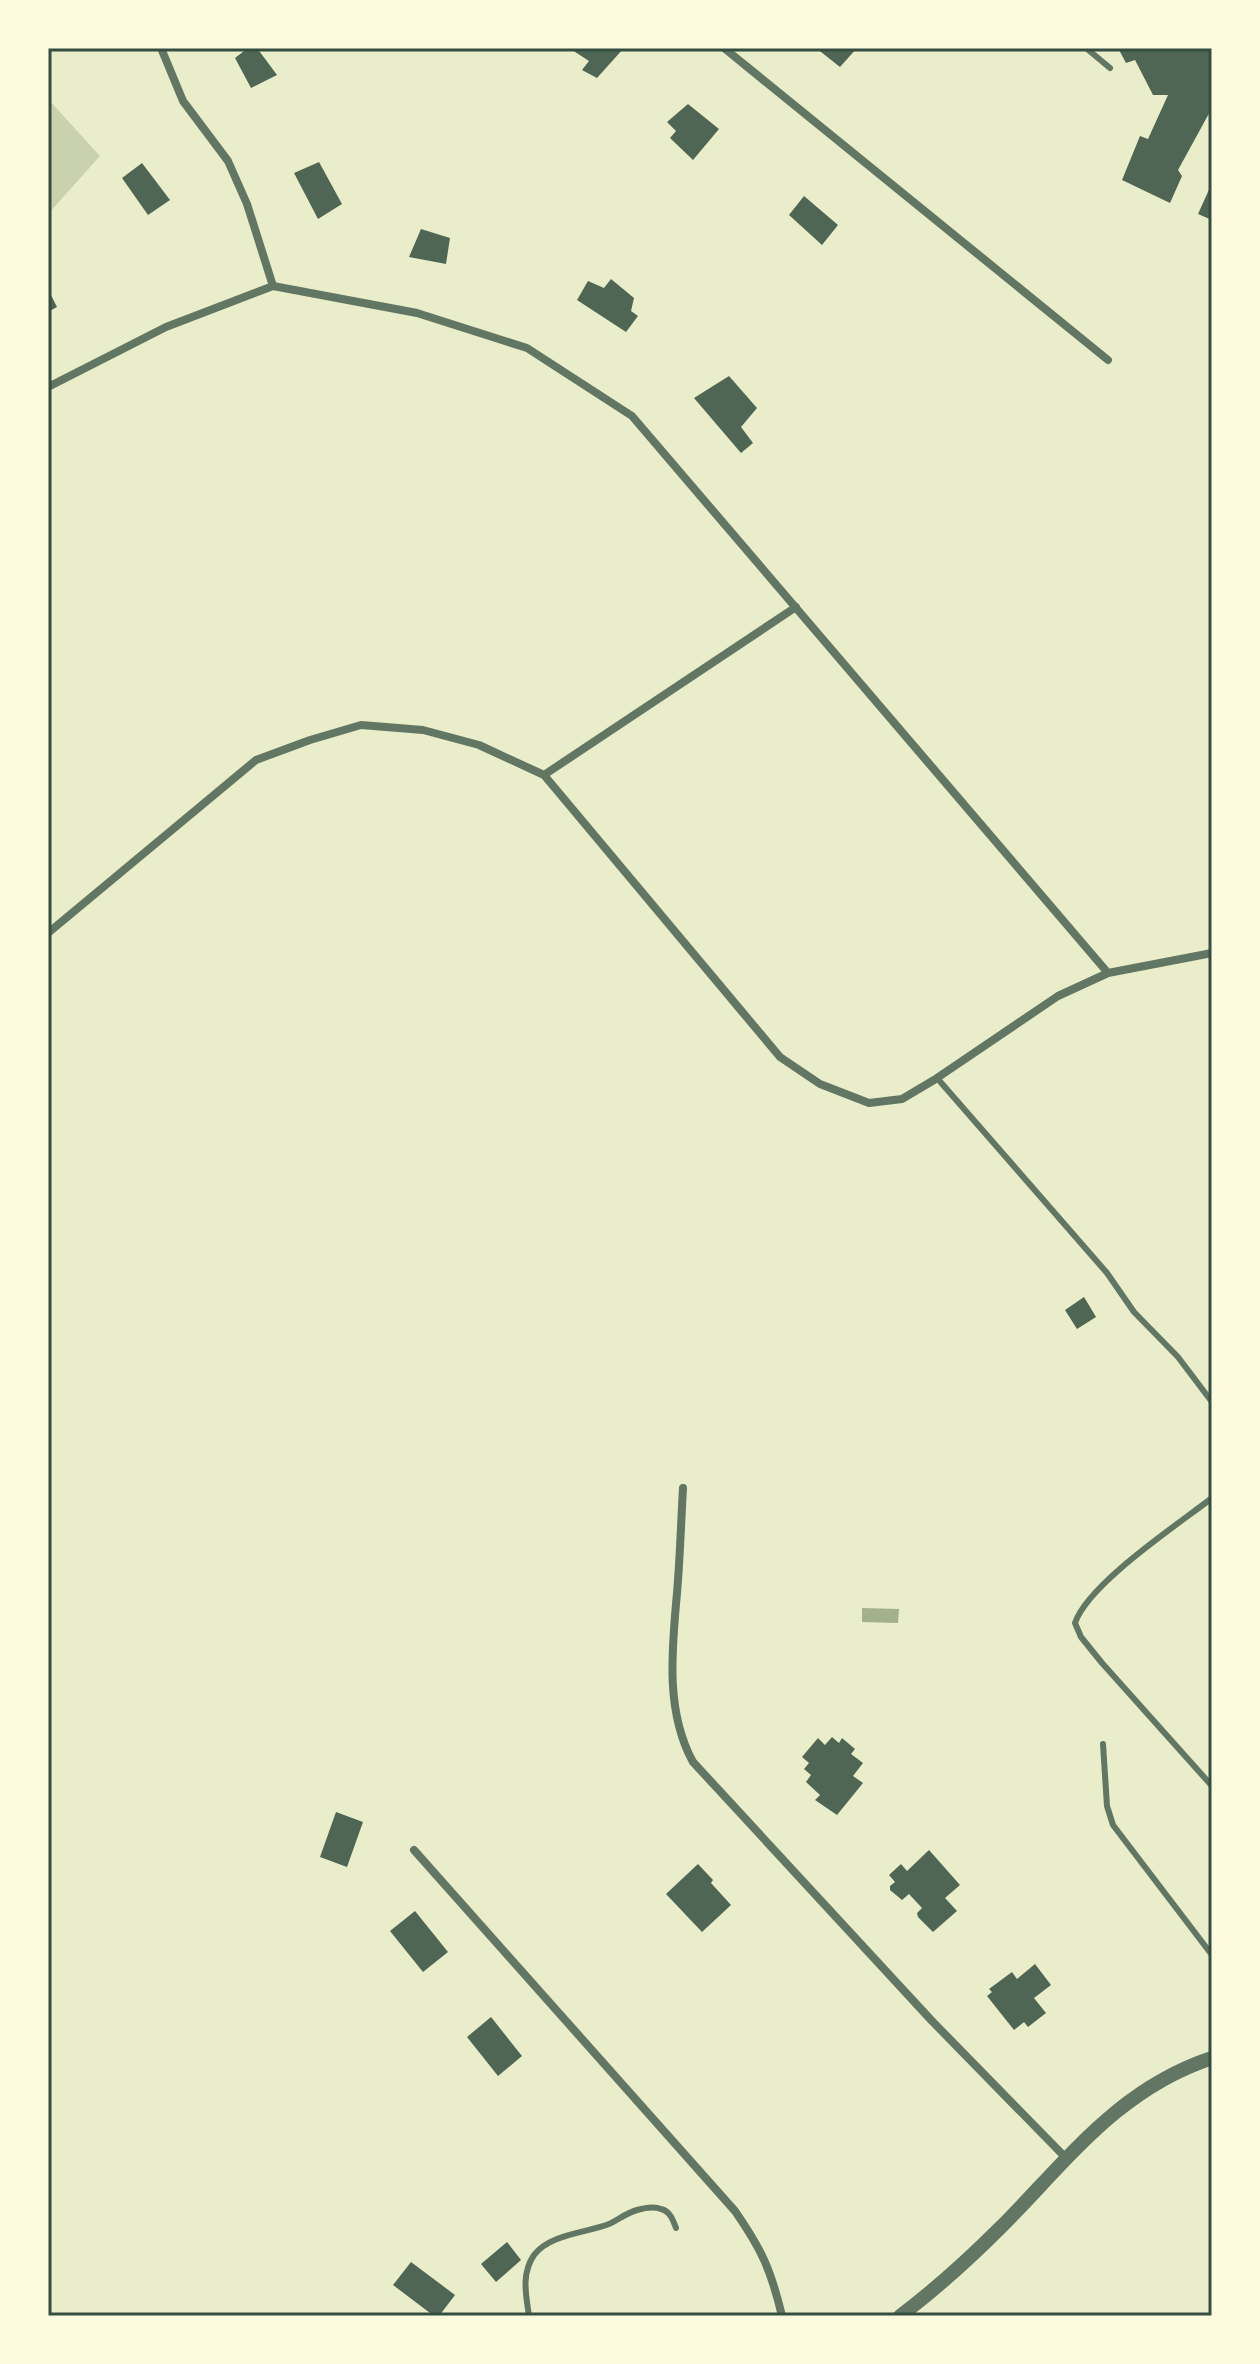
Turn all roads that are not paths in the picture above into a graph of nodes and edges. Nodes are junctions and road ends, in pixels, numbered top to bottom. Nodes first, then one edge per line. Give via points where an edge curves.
1 (161, 48) edge
2 (724, 48) edge
3 (1086, 48) edge
4 (1110, 68) dead end
5 (273, 286) junction
6 (1108, 360) dead end
7 (48, 387) edge
8 (796, 607) junction
9 (544, 775) junction
10 (48, 933) edge
11 (1212, 953) edge
12 (1108, 973) junction
13 (937, 1078) junction
14 (1212, 1402) edge
15 (683, 1488) dead end
16 (1212, 1498) edge
17 (1103, 1744) dead end
18 (1212, 1786) edge
19 (414, 1850) dead end
20 (1212, 1955) edge
21 (1212, 2058) edge
22 (1066, 2158) junction
23 (676, 2228) dead end
24 (529, 2316) edge
25 (782, 2316) edge
26 (900, 2316) edge

1 - 5 street via 183,101 228,161
2 - 6 street
3 - 4 lane
5 - 7 street via 166,327
5 - 8 street via 417,313 527,348 632,416
8 - 9 street
8 - 12 street
9 - 10 street via 479,745 423,730 361,725 310,740 256,760
9 - 13 street via 780,1057 820,1084 869,1103 902,1099
11 - 12 street
12 - 13 street via 1058,996
13 - 14 lane
15 - 22 street via 672,1697 693,1762
16 - 18 lane via 1102,1585 1075,1623 1102,1663
17 - 20 lane via 1113,1825
19 - 25 street via 735,2211 760,2247
21 - 22 street via 1144,2091 1092,2130
22 - 26 street via 1001,2227
23 - 24 lane via 667,2211 646,2208 544,2246 527,2267

